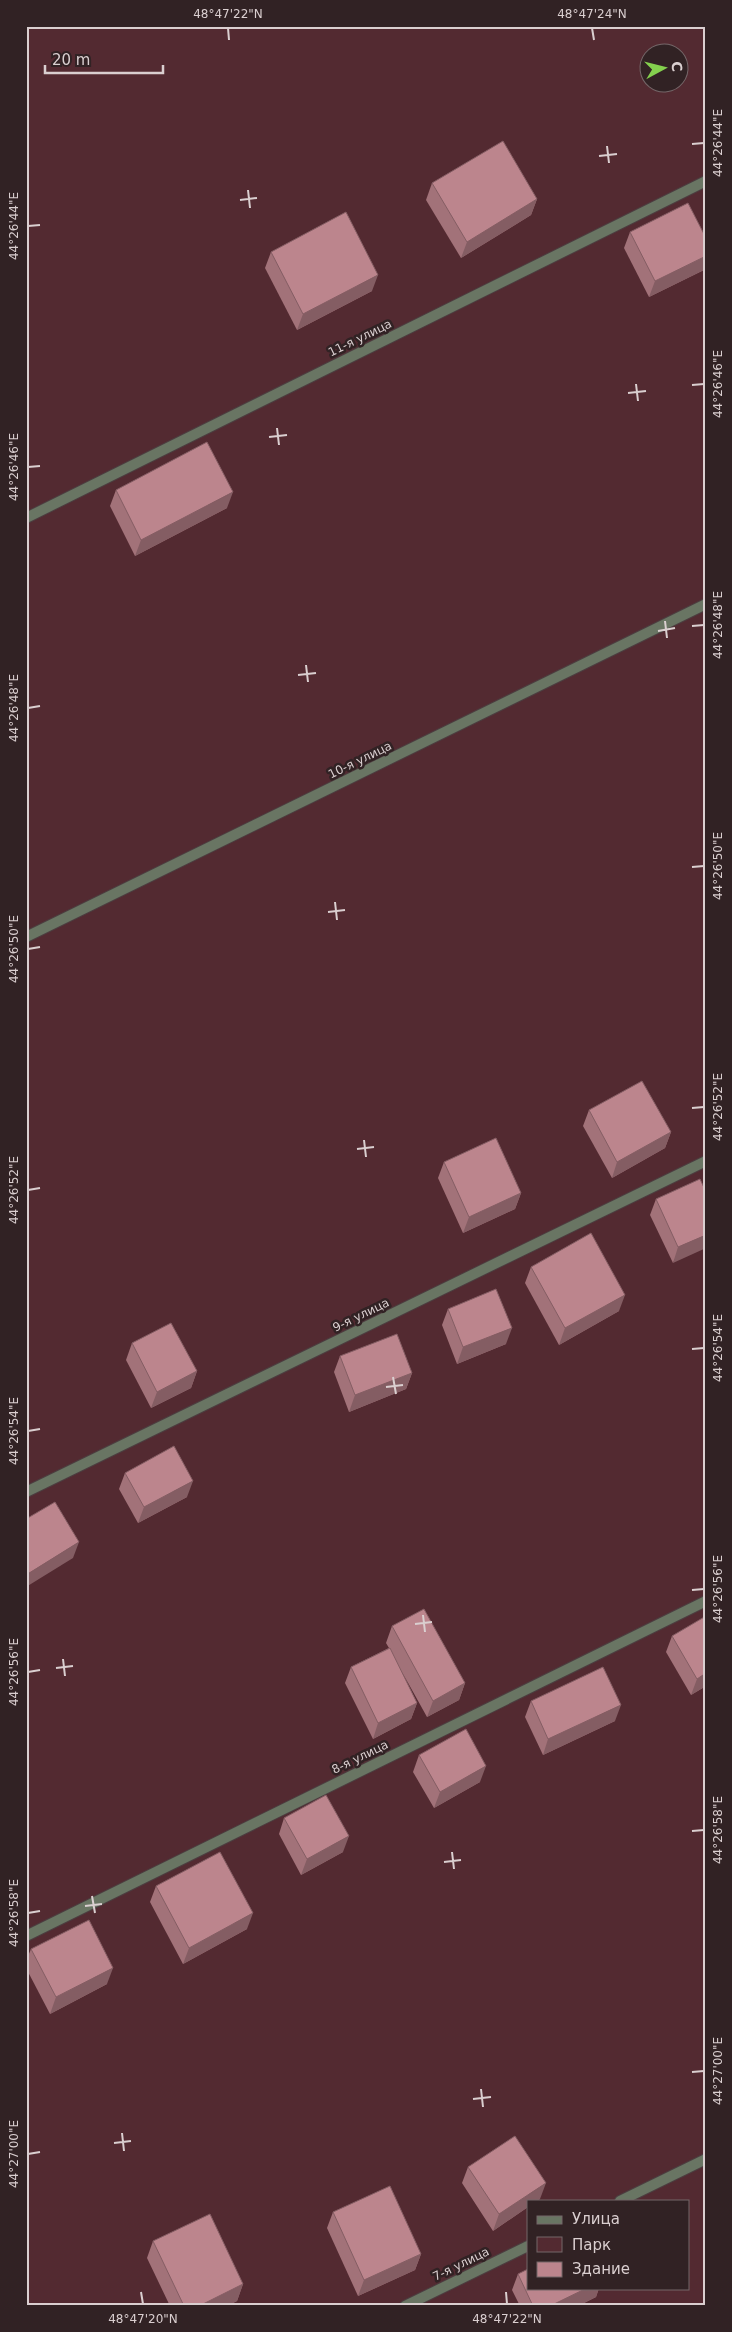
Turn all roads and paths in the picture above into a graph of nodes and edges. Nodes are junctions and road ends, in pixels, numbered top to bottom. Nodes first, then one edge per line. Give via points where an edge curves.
1 (706, 181) edge
2 (26, 518) edge
3 (706, 604) edge
4 (26, 937) edge
5 (706, 1161) edge
6 (26, 1492) edge
7 (706, 1601) edge
8 (26, 1936) edge
9 (706, 2159) edge
10 (622, 2200) edge
11 (527, 2246) edge
12 (405, 2306) edge

1 - 2 street, 11-я улица
3 - 4 street, 10-я улица
5 - 6 street, 9-я улица
7 - 8 street, 8-я улица
9 - 10 street
11 - 12 street, 7-я улица

